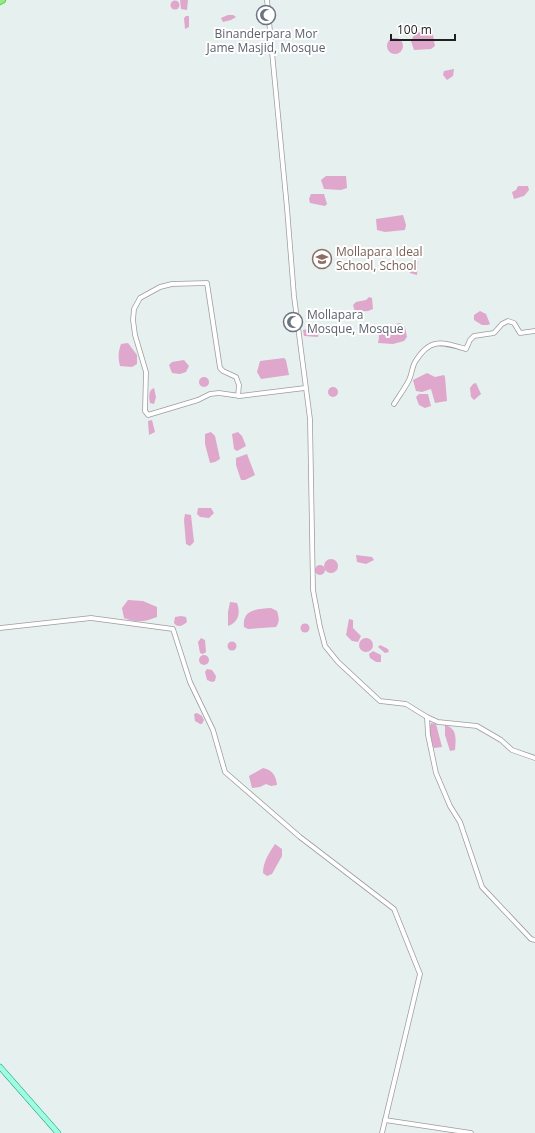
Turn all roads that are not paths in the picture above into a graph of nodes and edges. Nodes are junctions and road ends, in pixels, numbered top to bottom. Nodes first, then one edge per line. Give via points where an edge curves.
1 (267, 0) edge
2 (535, 331) edge
3 (305, 388) junction
4 (238, 396) junction
5 (394, 404) dead end
6 (0, 628) edge
7 (427, 717) junction
8 (535, 758) edge
9 (535, 940) edge
10 (0, 1067) edge
11 (385, 1120) junction
12 (58, 1133) edge
13 (382, 1133) edge
14 (471, 1133) edge

1 - 3 street
2 - 5 street via 520,333 514,323 508,321 494,333 474,336 466,349 443,342 432,344 420,354 410,380
3 - 4 street
3 - 7 street via 310,418 312,460 313,590 325,646 338,662 380,701 406,704
4 - 4 street via 210,394 174,409 152,415 146,413 146,372 137,347 133,320 134,309 140,298 165,285 207,283 220,368 223,372 236,377 239,385
6 - 11 street via 90,618 173,629 190,682 213,730 225,772 300,837 394,909 420,974
7 - 8 street via 438,722 477,726 512,750
7 - 9 street via 436,773 460,822 482,887 531,939
10 - 12 main road
11 - 13 street
11 - 14 street

